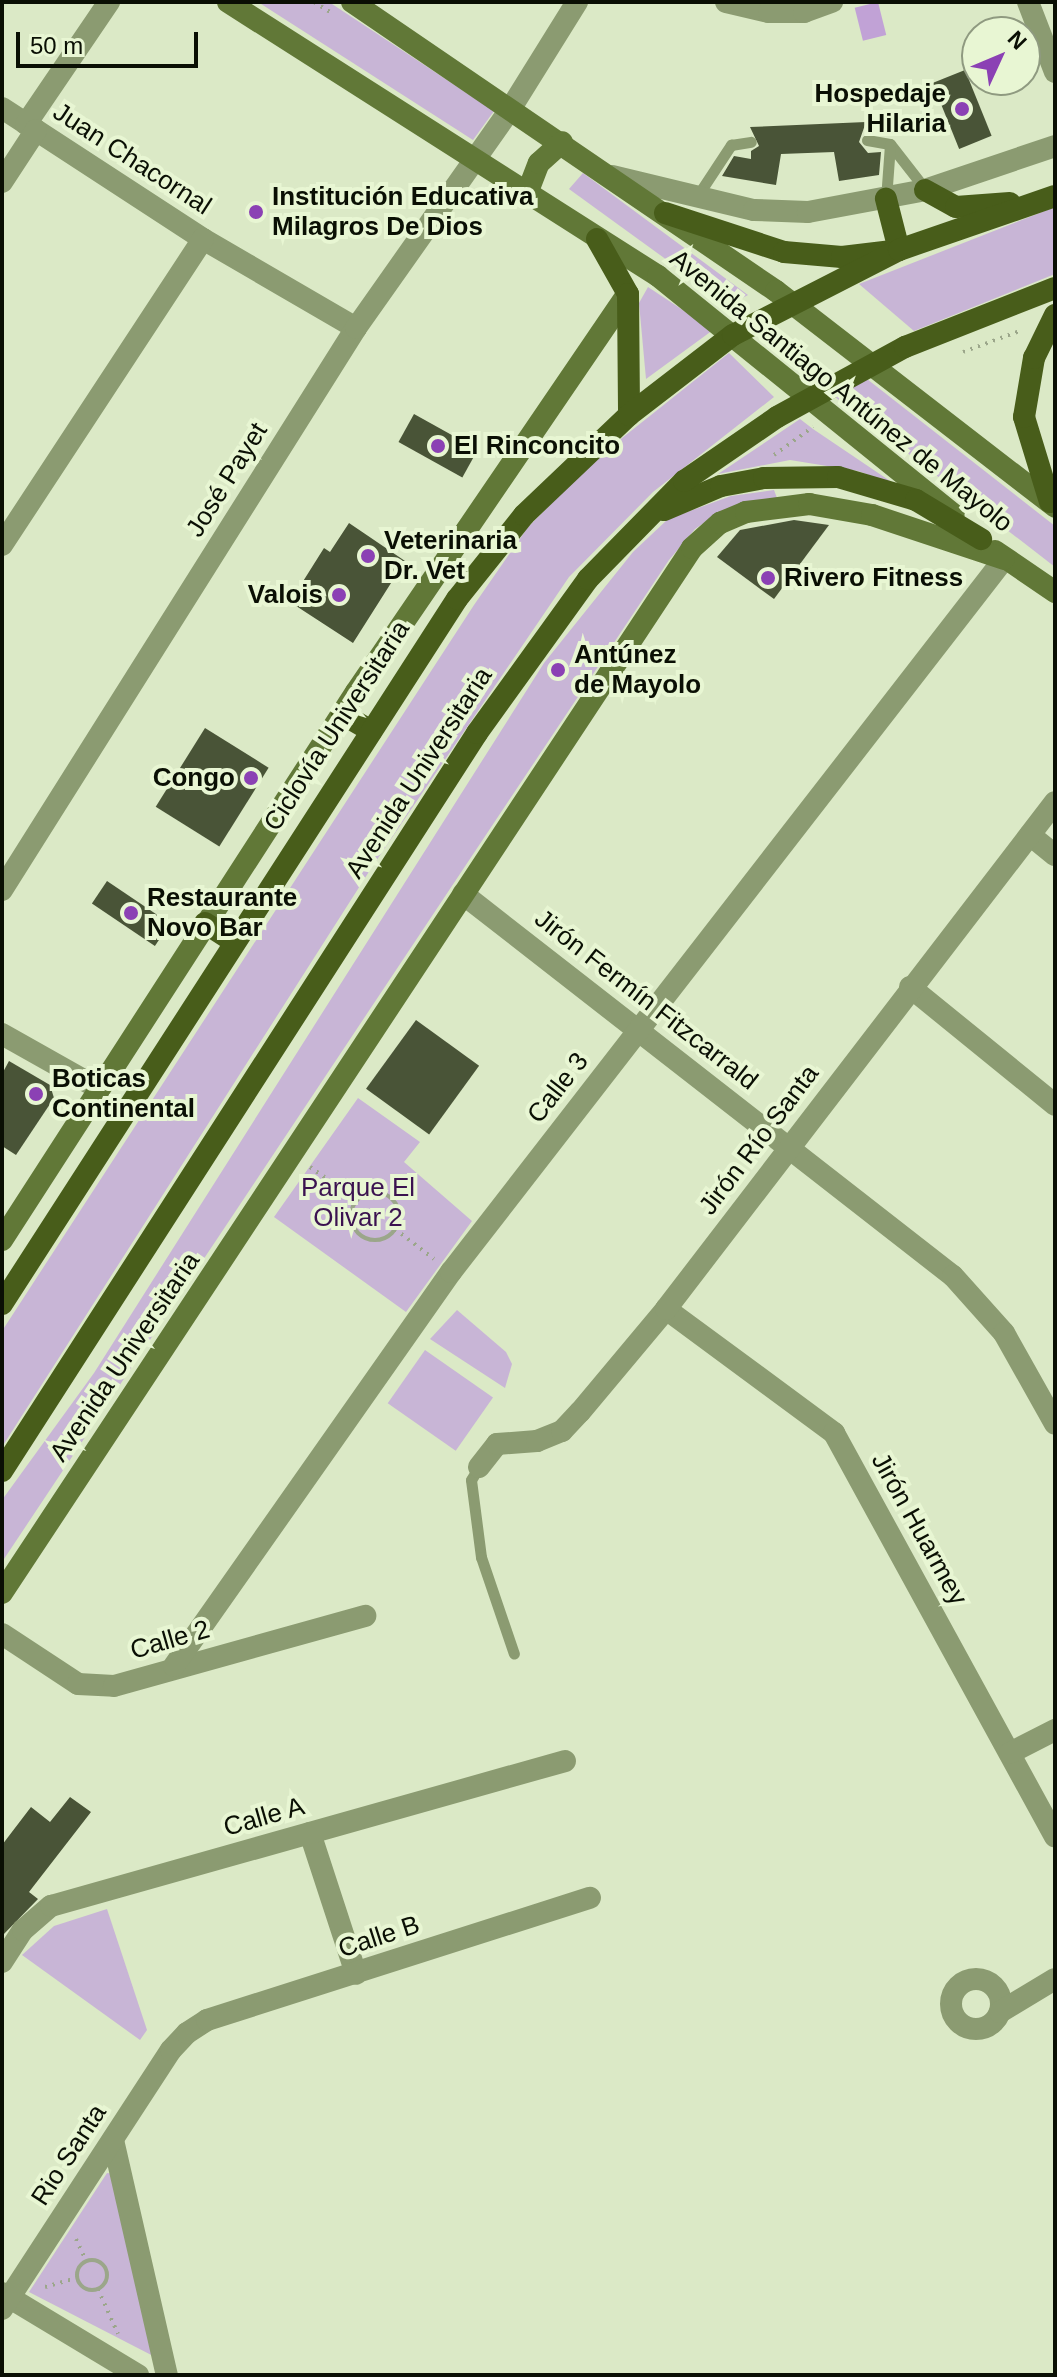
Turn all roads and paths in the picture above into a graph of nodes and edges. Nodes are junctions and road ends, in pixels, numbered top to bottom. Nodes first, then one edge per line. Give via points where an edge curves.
1 (109, 2) edge
2 (228, 2) edge
3 (352, 2) edge
4 (577, 2) edge
5 (726, 2) edge
6 (832, 2) edge
7 (1028, 2) edge
8 (1055, 72) edge
9 (2, 108) edge
10 (511, 108) junction
11 (31, 127) junction
12 (867, 140) dead end
13 (562, 142) junction
14 (751, 142) dead end
15 (890, 144) junction
16 (1055, 146) edge
17 (476, 157) junction
18 (612, 176) junction
19 (2, 182) edge
20 (925, 190) junction
21 (528, 191) junction
22 (1049, 198) edge
23 (695, 199) junction
24 (886, 199) junction
25 (665, 213) junction
26 (203, 239) junction
27 (597, 239) junction
28 (899, 250) junction
29 (1055, 288) edge
30 (628, 294) junction
31 (791, 303) junction
32 (1055, 315) edge
33 (356, 328) junction
34 (733, 335) junction
35 (873, 362) junction
36 (812, 397) junction
37 (629, 415) junction
38 (1052, 504) edge
39 (648, 517) junction
40 (981, 539) junction
41 (2, 545) edge
42 (1004, 559) junction
43 (1055, 592) edge
44 (342, 714) junction
45 (371, 731) junction
46 (1055, 802) edge
47 (1030, 835) junction
48 (1055, 855) edge
49 (2, 890) edge
50 (463, 894) junction
51 (205, 923) junction
52 (234, 942) junction
53 (910, 987) junction
54 (638, 1031) junction
55 (2, 1034) edge
56 (98, 1088) junction
57 (1055, 1105) edge
58 (790, 1146) junction
59 (293, 1155) junction
60 (357, 1200) junction
61 (395, 1229) junction
62 (2, 1240) edge
63 (451, 1272) junction
64 (2, 1304) edge
65 (666, 1309) junction
66 (1055, 1424) edge
67 (479, 1467) joint
68 (2, 1471) edge
69 (2, 1593) edge
70 (365, 1616) dead end
71 (2, 1634) edge
72 (514, 1654) dead end
73 (174, 1666) junction
74 (1055, 1730) edge
75 (1010, 1753) junction
76 (565, 1761) dead end
77 (310, 1833) junction
78 (1055, 1836) edge
79 (590, 1898) dead end
80 (2, 1962) edge
81 (356, 1974) junction
82 (1055, 1979) edge
83 (1000, 2012) dead end
84 (187, 2033) joint
85 (113, 2140) junction
86 (66, 2244) dead end
87 (86, 2260) junction
88 (44, 2278) dead end
89 (77, 2278) junction
90 (36, 2289) junction
91 (98, 2289) junction
92 (50, 2297) dead end
93 (4, 2300) edge
94 (105, 2326) dead end
95 (118, 2334) junction
96 (130, 2340) dead end
97 (138, 2375) edge
98 (167, 2375) edge

1 - 11 street
2 - 17 main road, Avenida Santiago Antúnez de Mayolo
3 - 10 main road, Avenida Santiago Antúnez de Mayolo
4 - 10 street, José Payet
5 - 6 street via 769,12 804,12
7 - 8 street
9 - 11 street, Juan Chacornal
10 - 13 main road, Avenida Santiago Antúnez de Mayolo
10 - 17 street, José Payet
11 - 19 street
11 - 26 street, Juan Chacornal
12 - 15 lane
13 - 18 main road, Avenida Santiago Antúnez de Mayolo
13 - 21 main road via 539,163
14 - 23 lane via 731,145
15 - 20 lane
15 - 24 lane
16 - 20 street
17 - 21 main road, Avenida Santiago Antúnez de Mayolo
17 - 33 street, José Payet
18 - 23 street
18 - 25 main road, Avenida Santiago Antúnez de Mayolo
20 - 22 main road via 956,207
20 - 24 street
21 - 27 main road, Avenida Santiago Antúnez de Mayolo
22 - 28 main road
23 - 24 street via 754,210 808,212
24 - 28 main road
25 - 28 main road via 784,252 842,257
25 - 31 main road, Avenida Santiago Antúnez de Mayolo
26 - 33 street, Juan Chacornal
26 - 41 street
27 - 30 main road
27 - 34 main road, Avenida Santiago Antúnez de Mayolo via 658,276
28 - 31 main road
29 - 35 main road, Avenida Universitaria
30 - 37 main road
30 - 44 main road
31 - 34 main road
31 - 35 main road, Avenida Santiago Antúnez de Mayolo
32 - 38 main road via 1034,358 1024,417
33 - 49 street, José Payet
34 - 36 main road, Avenida Santiago Antúnez de Mayolo
34 - 37 main road
35 - 36 main road, Avenida Universitaria
35 - 38 main road, Avenida Santiago Antúnez de Mayolo
36 - 39 main road, Avenida Universitaria via 721,453
36 - 40 main road, Avenida Santiago Antúnez de Mayolo
37 - 45 main road via 515,525 457,599
39 - 40 main road via 721,486 764,478 838,477 916,500
39 - 68 main road, Avenida Universitaria via 555,619 477,733
40 - 42 main road, Avenida Santiago Antúnez de Mayolo
42 - 43 main road, Avenida Santiago Antúnez de Mayolo
42 - 50 main road, Avenida Universitaria via 872,515 809,504 746,512 720,523 692,548 661,591
42 - 54 street, Calle 3
44 - 45 main road
44 - 51 main road
45 - 52 main road
46 - 47 street, Jirón Río Santa
47 - 48 street
47 - 53 street, Jirón Río Santa
50 - 54 street, Jirón Fermín Fitzcarrald
50 - 59 main road, Avenida Universitaria
51 - 52 main road
51 - 56 main road
52 - 64 main road
53 - 57 street
53 - 58 street, Jirón Río Santa
54 - 58 street, Jirón Fermín Fitzcarrald
54 - 63 street, Calle 3
55 - 56 street
56 - 62 main road
58 - 65 street, Jirón Río Santa
58 - 66 street, Jirón Fermín Fitzcarrald via 981,1303
59 - 60 path
59 - 69 main road, Avenida Universitaria
60 - 61 path via 370,1192 386,1195 399,1214
60 - 61 path via 352,1223 361,1235 383,1238
61 - 63 path
63 - 73 street, Calle 3
65 - 67 street, Jirón Río Santa via 562,1431 537,1441 497,1444
65 - 75 street, Jirón Huarmey via 834,1433
67 - 72 lane via 471,1480 481,1557
70 - 73 street, Calle 2
71 - 73 street, Calle 2 via 62,1675 91,1686 114,1686
74 - 75 street
75 - 78 street, Jirón Huarmey
76 - 77 street, Calle A
77 - 80 street, Calle A via 51,1906 23,1930
77 - 81 street
79 - 81 street, Calle B
81 - 84 street, Calle B via 207,2020
82 - 83 street
84 - 85 street, Rio Santa
85 - 93 street, Rio Santa
85 - 98 street
86 - 87 path via 73,2233
87 - 89 path
87 - 91 path via 99,2261 107,2271
88 - 90 path
89 - 90 path
89 - 91 path via 85,2289
90 - 92 path
91 - 95 path
93 - 97 street
94 - 95 path
95 - 96 path

